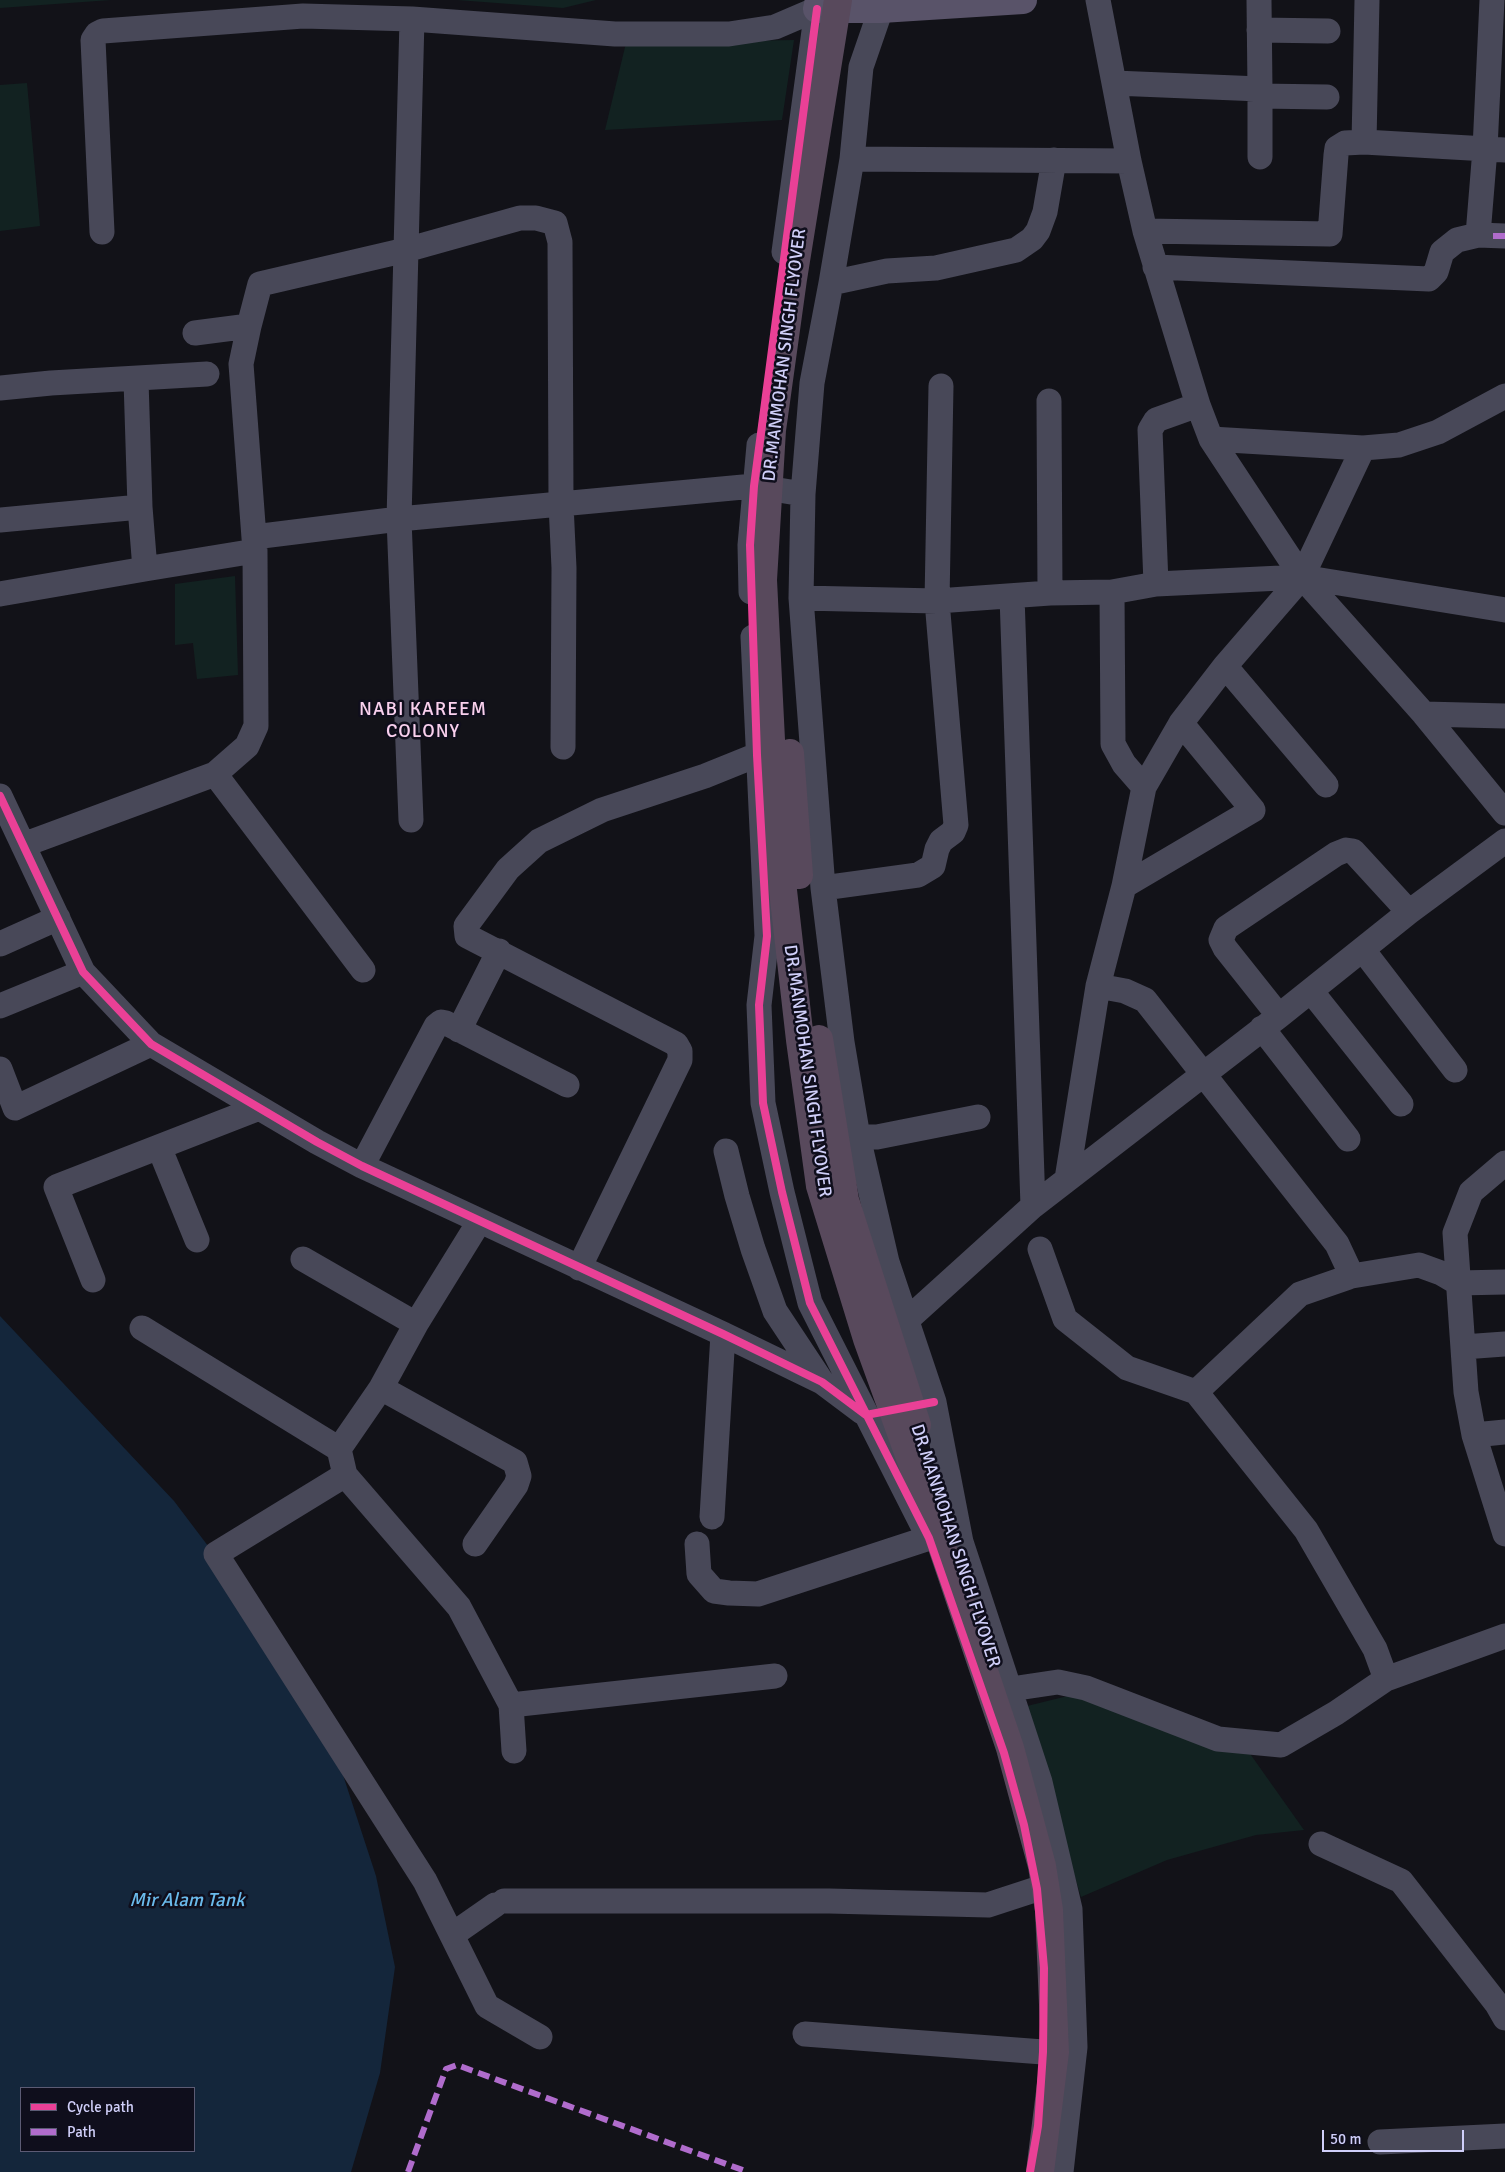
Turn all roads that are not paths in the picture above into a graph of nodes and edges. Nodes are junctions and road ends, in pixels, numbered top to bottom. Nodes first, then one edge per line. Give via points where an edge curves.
1 (853, 0) edge
2 (1023, 0) edge
3 (1098, 0) edge
4 (1259, 0) edge
5 (1367, 0) edge
6 (1492, 0) edge
7 (824, 3) edge
8 (882, 4) edge
9 (412, 19) junction
10 (1259, 30) junction
11 (1328, 31) dead end
12 (1114, 83) junction
13 (1260, 93) junction
14 (1327, 97) dead end
15 (1364, 142) junction
16 (1495, 149) edge
17 (1260, 157) dead end
18 (852, 159) junction
19 (1054, 160) junction
20 (1129, 161) junction
21 (1145, 231) junction
22 (102, 232) dead end
23 (1478, 235) junction
24 (1505, 236) edge
25 (406, 250) junction
26 (1155, 267) junction
27 (831, 283) junction
28 (248, 326) junction
29 (195, 333) dead end
30 (208, 374) dead end
31 (136, 380) junction
32 (940, 386) dead end
33 (0, 388) edge
34 (1505, 396) edge
35 (1048, 401) dead end
36 (1198, 405) junction
37 (1211, 439) junction
38 (1363, 448) junction
39 (754, 486) junction
40 (803, 494) junction
41 (562, 504) junction
42 (140, 507) junction
43 (399, 519) junction
44 (0, 520) edge
45 (254, 544) junction
46 (145, 569) junction
47 (1302, 577) junction
48 (1156, 584) junction
49 (1112, 592) junction
50 (1050, 593) junction
51 (0, 594) edge
52 (1012, 596) junction
53 (801, 598) junction
54 (937, 601) junction
55 (1505, 610) edge
56 (1225, 666) junction
57 (1424, 714) junction
58 (1505, 716) edge
59 (1182, 723) junction
60 (563, 747) dead end
61 (757, 755) junction
62 (215, 774) junction
63 (1326, 785) dead end
64 (1144, 787) junction
65 (0, 796) edge
66 (1505, 813) edge
67 (410, 820) dead end
68 (13, 837) edge
69 (1505, 841) edge
70 (1124, 886) junction
71 (823, 888) junction
72 (1410, 912) junction
73 (58, 918) junction
74 (0, 944) edge
75 (1363, 950) junction
76 (499, 951) junction
77 (363, 970) dead end
78 (83, 972) junction
79 (1098, 986) junction
80 (1311, 991) junction
81 (0, 1006) edge
82 (1271, 1022) junction
83 (459, 1030) junction
84 (150, 1044) junction
85 (0, 1069) edge
86 (1455, 1070) dead end
87 (1204, 1075) junction
88 (567, 1085) dead end
89 (1401, 1104) dead end
90 (259, 1108) junction
91 (7, 1111) edge
92 (978, 1117) dead end
93 (858, 1137) junction
94 (1348, 1140) dead end
95 (158, 1147) junction
96 (726, 1151) dead end
97 (1505, 1163) edge
98 (362, 1166) junction
99 (1067, 1179) junction
100 (1032, 1206) junction
101 (479, 1222) junction
102 (197, 1240) dead end
103 (1040, 1249) dead end
104 (303, 1258) dead end
105 (579, 1268) junction
106 (1352, 1276) junction
107 (93, 1280) dead end
108 (1505, 1282) edge
109 (1458, 1283) junction
110 (907, 1320) junction
111 (416, 1324) junction
112 (142, 1328) dead end
113 (723, 1334) junction
114 (1505, 1344) edge
115 (1463, 1346) junction
116 (822, 1382) junction
117 (381, 1388) junction
118 (1196, 1392) junction
119 (934, 1402) junction
120 (866, 1415) junction
121 (1505, 1432) edge
122 (1474, 1435) junction
123 (339, 1449) junction
124 (345, 1475) junction
125 (712, 1516) dead end
126 (1505, 1534) edge
127 (929, 1538) junction
128 (475, 1544) dead end
129 (697, 1544) dead end
130 (1505, 1636) edge
131 (775, 1676) dead end
132 (1386, 1679) junction
133 (1011, 1689) junction
134 (511, 1705) junction
135 (514, 1751) dead end
136 (1321, 1844) dead end
137 (1037, 1890) junction
138 (452, 1935) junction
139 (1505, 2018) edge
140 (805, 2034) dead end
141 (540, 2037) dead end
142 (1043, 2052) junction
143 (1505, 2136) edge
144 (1380, 2142) dead end
145 (1060, 2169) edge
146 (1030, 2172) edge

1 - 145 highway, DR.MANMOHAN SINGH FLYOVER via 846,29 789,430 780,532 784,669 806,963 845,1200 1040,1812 1062,1903 1068,2014
2 - 8 main road
3 - 12 street
4 - 10 street
5 - 15 street
6 - 16 street
7 - 8 main road
7 - 9 street via 776,27 729,34 615,34
7 - 39 street
7 - 145 highway, DR.MANMOHAN SINGH FLYOVER via 793,279 772,430 763,580 775,820 820,1186 867,1339 1010,1748 1042,1866 1049,1910
8 - 18 street via 861,67
9 - 22 street via 303,16 97,34 93,40
9 - 25 street
10 - 11 street
10 - 13 street
12 - 13 street
12 - 20 street
13 - 14 street
13 - 17 street
15 - 16 street
15 - 21 street via 1345,143 1337,148 1330,234
16 - 23 street
18 - 19 street
18 - 27 street
19 - 20 street
19 - 27 street via 1038,232 1016,250 936,268 887,271
20 - 21 street
21 - 26 street
23 - 24 street
23 - 26 street via 1457,240 1442,252 1436,272 1429,279
25 - 28 street via 260,284
25 - 41 street via 520,218 536,218 554,224 560,242
25 - 43 street
26 - 36 street
27 - 40 street via 812,382
28 - 29 street
28 - 45 street via 241,364
30 - 31 street
31 - 33 street
31 - 42 street
32 - 54 street
34 - 38 street via 1438,432 1399,444
35 - 50 street
36 - 37 street
36 - 48 street via 1156,420 1150,430
37 - 38 street
37 - 47 street
38 - 47 street
39 - 40 street
39 - 41 street
39 - 61 street via 750,545
40 - 53 street
41 - 43 street
41 - 60 street
42 - 44 street
42 - 46 street
43 - 45 street
43 - 67 street
45 - 46 street
45 - 62 street via 256,726 247,746
46 - 51 street
47 - 48 street
47 - 55 street
47 - 56 street
47 - 57 street
48 - 49 street
49 - 50 street
49 - 64 street via 1113,744 1124,764
50 - 52 street
52 - 54 street
52 - 100 street
53 - 54 street
53 - 71 street
54 - 71 street via 956,825 941,841 933,866 918,874
56 - 59 street
56 - 63 street
57 - 58 street
57 - 66 street
59 - 64 street
59 - 70 street via 1253,810
61 - 76 street via 602,810 538,841 508,869 466,926 467,936
61 - 120 street via 767,936 759,1005 763,1103 810,1303
62 - 68 street
62 - 77 street
64 - 70 street
65 - 68 street
68 - 73 street
69 - 72 street
70 - 79 street
71 - 93 street via 842,1042
72 - 75 street
72 - 82 street via 1352,851 1346,850 1226,928 1221,940
73 - 74 street
73 - 78 street
75 - 80 street
75 - 86 street
76 - 83 street
76 - 105 street via 676,1044 680,1051 680,1060
78 - 81 street
78 - 84 street
79 - 87 street via 1125,991 1145,1000
79 - 99 street
80 - 82 street
80 - 89 street
82 - 87 street
82 - 94 street
83 - 88 street
83 - 98 street via 446,1023 440,1022 436,1026
84 - 90 street
84 - 91 street
85 - 91 street
87 - 99 street
87 - 106 street via 1337,1244
90 - 95 street
90 - 98 street
92 - 93 street via 877,1137
93 - 110 street via 887,1262
95 - 102 street
95 - 107 street via 56,1187
96 - 116 street via 753,1249 775,1311
97 - 109 street via 1471,1192 1455,1234
98 - 101 street
99 - 100 street
100 - 110 street
101 - 105 street
101 - 111 street
103 - 118 street via 1065,1319 1127,1368
104 - 111 street
105 - 113 street
106 - 109 street via 1418,1265
106 - 118 street via 1300,1294
108 - 109 street
109 - 115 street
110 - 119 street
111 - 117 street
112 - 123 street
113 - 116 street
113 - 125 street
114 - 115 street
115 - 122 street via 1466,1392
116 - 120 street
117 - 123 street
117 - 128 street via 515,1462 519,1476 516,1485
118 - 132 street via 1306,1530 1375,1649
119 - 120 street
119 - 133 street via 961,1542
120 - 127 street
121 - 122 street
122 - 126 street
123 - 124 street
124 - 134 street via 459,1607
124 - 138 street via 216,1554 425,1881
127 - 129 street via 758,1594 714,1591 699,1574
127 - 137 street via 1004,1753 1024,1825
130 - 132 street
131 - 134 street
132 - 133 street via 1336,1713 1281,1744 1218,1739 1077,1686 1058,1682
133 - 145 street via 1040,1782 1070,1909 1074,2047
134 - 135 street
136 - 139 street via 1401,1881 1498,2004
137 - 138 street via 988,1905 829,1901 500,1903
137 - 142 street via 1044,1968
138 - 141 street via 487,2006
140 - 142 street
142 - 146 street via 1038,2126
143 - 144 street

